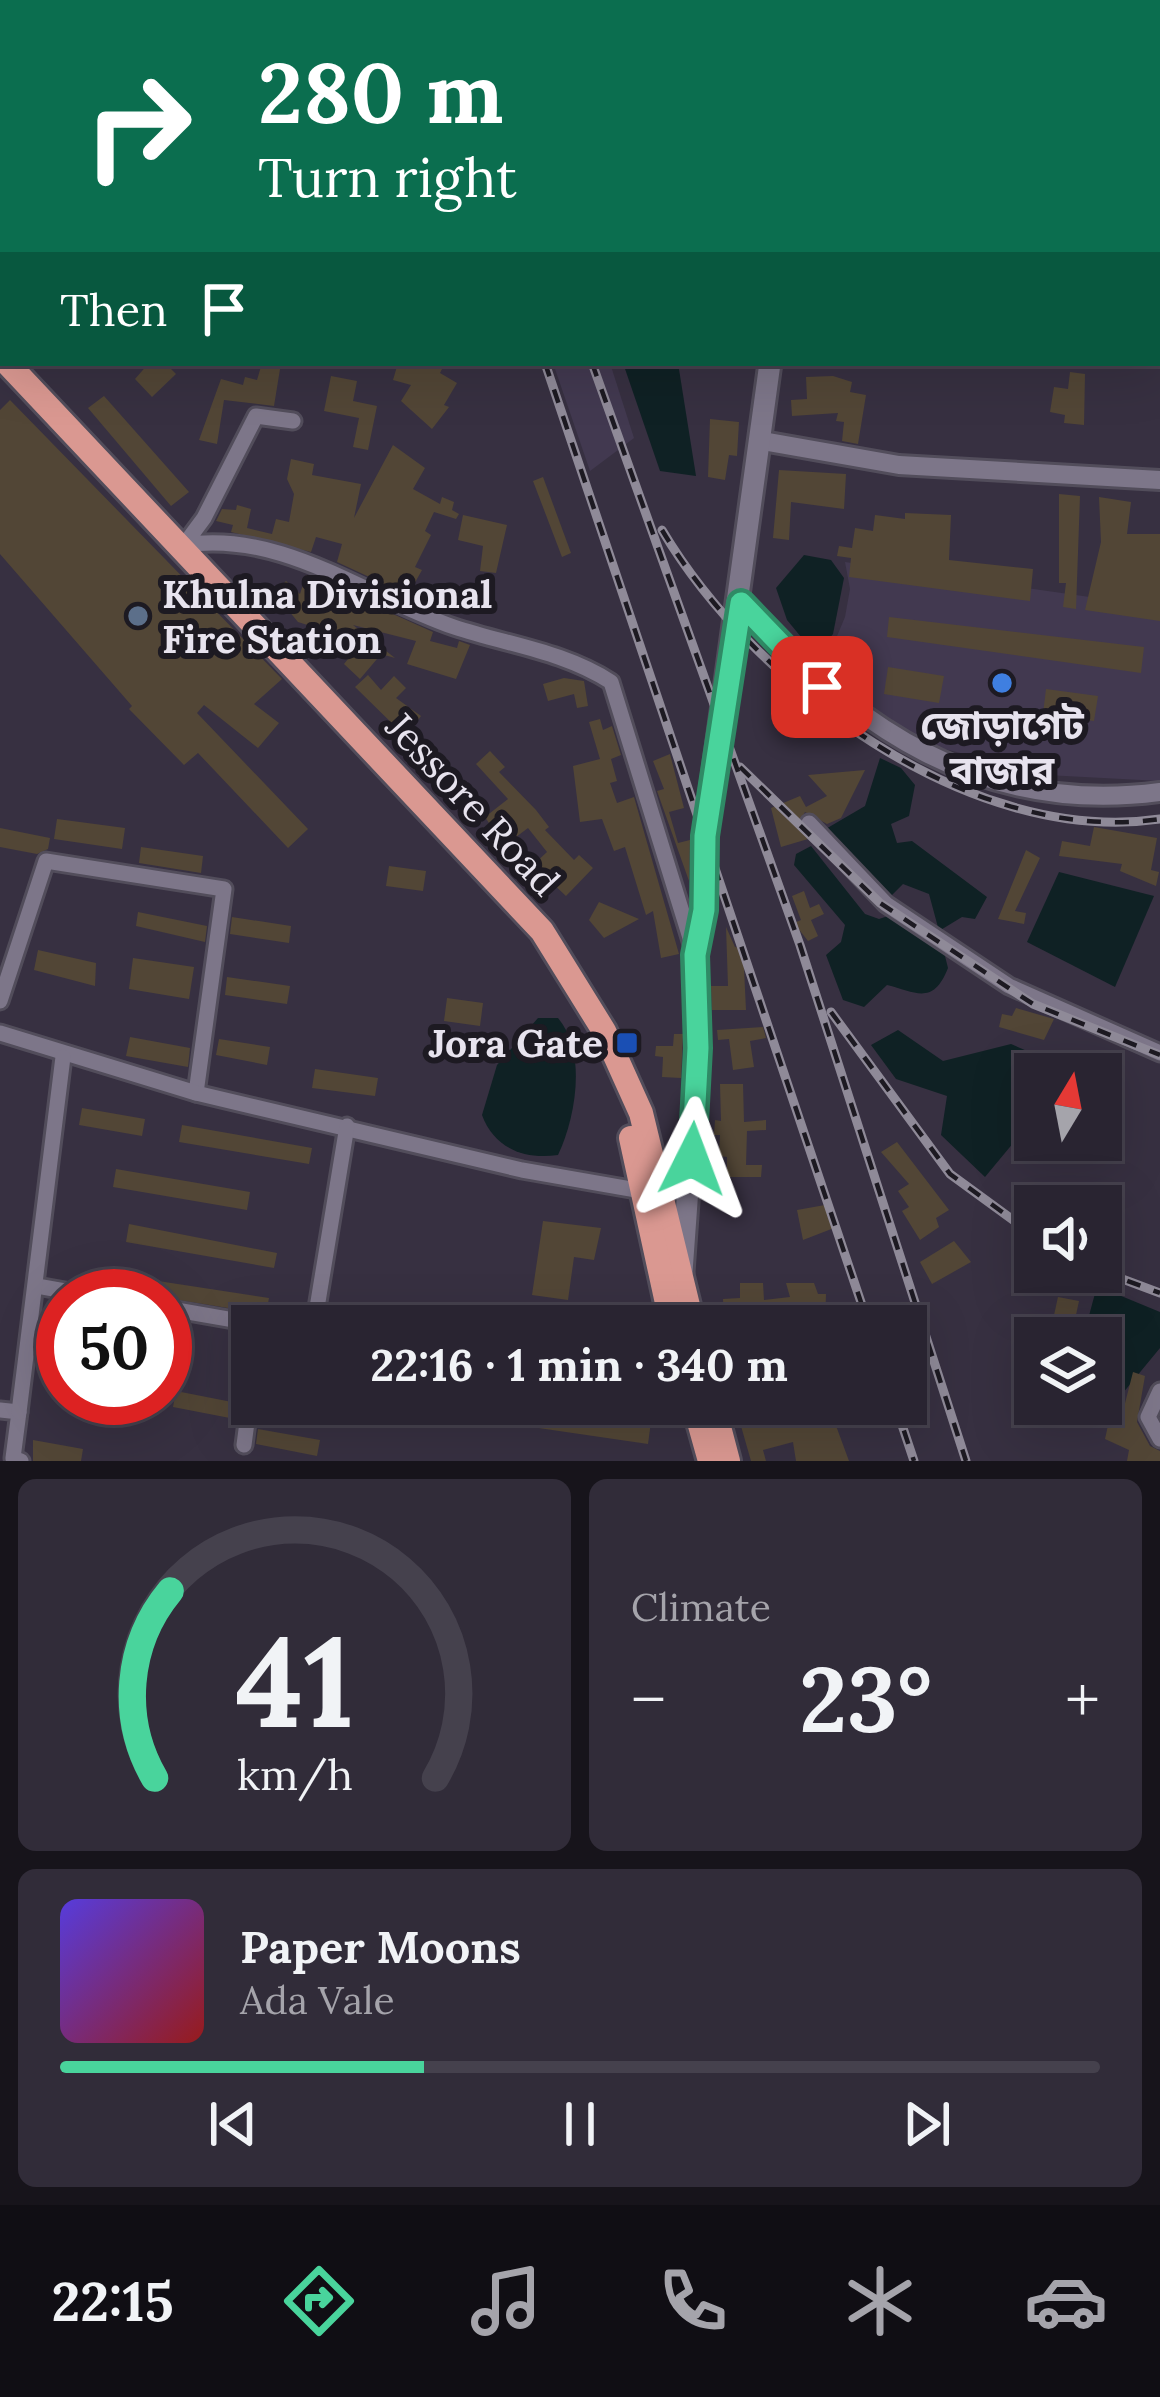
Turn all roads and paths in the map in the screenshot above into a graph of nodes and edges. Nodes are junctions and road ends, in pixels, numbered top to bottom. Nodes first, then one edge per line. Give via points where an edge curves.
1 (10, 366) edge
2 (770, 366) edge
3 (293, 421) dead end
4 (763, 441) junction
5 (1160, 480) edge
6 (184, 545) junction
7 (741, 603) junction
8 (1160, 792) edge
9 (809, 823) dead end
10 (695, 955) junction
11 (0, 1001) edge
12 (0, 1034) edge
13 (614, 1053) junction
14 (1160, 1053) edge
15 (64, 1057) junction
16 (196, 1093) junction
17 (347, 1126) junction
18 (642, 1191) junction
19 (39, 1269) edge
20 (681, 1280) junction
21 (36, 1293) edge
22 (317, 1305) edge
23 (668, 1305) edge
24 (677, 1305) edge
25 (688, 1305) edge
26 (192, 1313) edge
27 (231, 1320) edge
28 (1160, 1391) edge
29 (0, 1410) edge
30 (20, 1412) junction
31 (247, 1425) edge
32 (700, 1425) edge
33 (719, 1425) edge
34 (1160, 1438) edge
35 (244, 1445) dead end
36 (21, 1461) edge
37 (710, 1461) edge
38 (728, 1461) edge

1 - 6 highway, Jessore Road
2 - 4 main road
3 - 6 street via 256,416
4 - 5 street via 898,465
4 - 7 main road
6 - 10 street via 225,539 319,564 368,593 576,660 611,682
6 - 13 highway, Jessore Road via 542,931
7 - 8 street via 822,687 938,761 1076,795
7 - 10 main road
9 - 14 street via 886,904 1009,986
10 - 20 main road via 698,1048
11 - 16 street via 46,861 224,889
12 - 15 street
13 - 18 highway, Jessore Road
13 - 20 highway, Jessore Road via 640,1113
15 - 16 street
15 - 19 street
16 - 17 street
17 - 18 street
17 - 22 street
18 - 23 highway, Jessore Road
20 - 24 main road
20 - 25 highway, Jessore Road
21 - 30 street
26 - 27 street
28 - 34 street via 1148,1417
29 - 30 street
30 - 36 street via 14,1458
31 - 35 street
32 - 37 highway
33 - 38 highway

